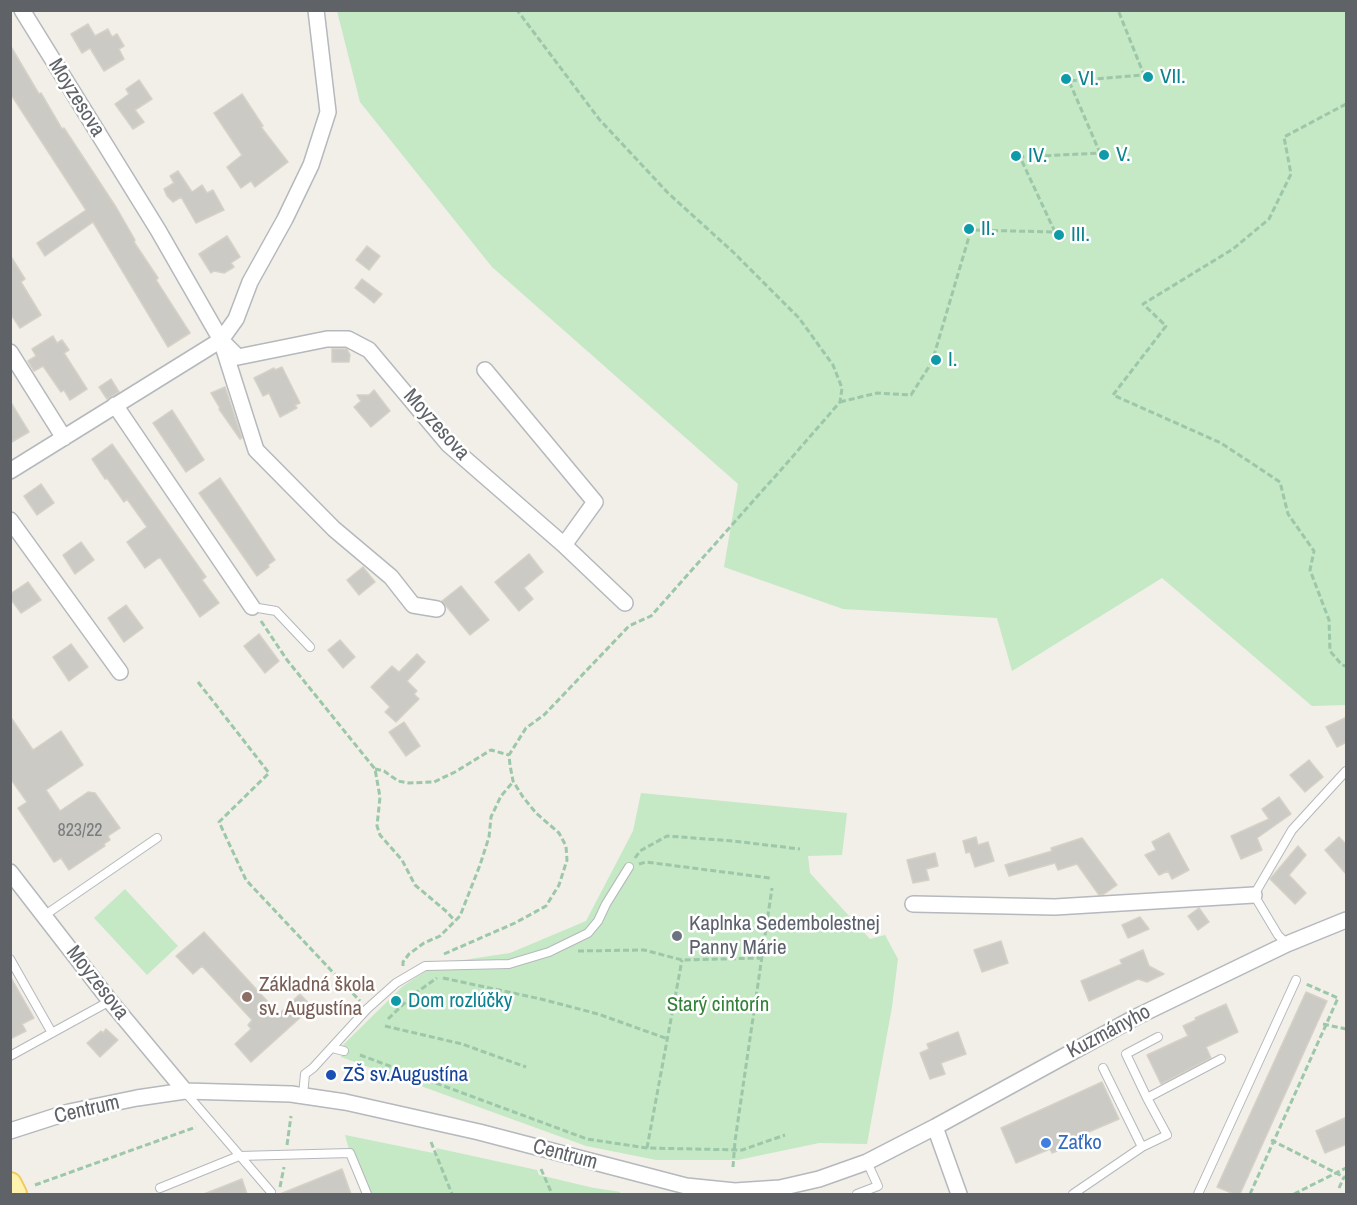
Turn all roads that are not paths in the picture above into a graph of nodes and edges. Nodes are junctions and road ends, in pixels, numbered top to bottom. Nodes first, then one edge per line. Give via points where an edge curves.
1 (22, 10) edge
2 (316, 10) edge
3 (221, 340) junction
4 (10, 352) edge
5 (485, 370) dead end
6 (115, 405) junction
7 (64, 438) junction
8 (10, 471) edge
9 (10, 520) edge
10 (564, 545) junction
11 (625, 603) dead end
12 (252, 607) joint
13 (437, 609) dead end
14 (310, 647) dead end
15 (120, 672) dead end
16 (1347, 771) edge
17 (157, 838) dead end
18 (629, 867) road end
19 (10, 872) edge
20 (1254, 895) junction
21 (913, 904) dead end
22 (45, 915) junction
23 (1347, 920) edge
24 (1287, 944) junction
25 (10, 959) edge
26 (1296, 980) road end
27 (110, 1001) junction
28 (52, 1033) junction
29 (1158, 1037) dead end
30 (332, 1048) junction
31 (344, 1051) dead end
32 (10, 1056) edge
33 (1221, 1059) dead end
34 (1103, 1068) dead end
35 (184, 1092) junction
36 (303, 1095) junction
37 (1148, 1098) junction
38 (935, 1127) junction
39 (18, 1129) edge
40 (1142, 1147) junction
41 (239, 1156) junction
42 (867, 1162) junction
43 (10, 1184) edge
44 (160, 1188) dead end
45 (25, 1190) edge
46 (272, 1192) dead end
47 (736, 1193) edge
48 (367, 1194) edge
49 (857, 1194) edge
50 (959, 1194) edge
51 (1073, 1194) edge
52 (1198, 1194) edge

1 - 3 street, Moyzesova
2 - 3 street via 328,112 311,165 250,282 237,319
3 - 6 street
3 - 10 street, Moyzesova via 238,357 327,339 348,339 369,350 448,444
3 - 13 street, Moyzesova via 256,450 334,529 391,578 413,605
4 - 7 street
5 - 10 street via 595,502
6 - 7 street
6 - 12 street
7 - 8 street
9 - 15 street
10 - 11 street, Moyzesova
12 - 14 lane via 276,610
16 - 20 lane via 1292,830
17 - 22 lane
18 - 30 lane via 588,933 549,952 509,964 425,966 367,1009
19 - 22 street, Moyzesova
20 - 21 street via 1055,907
20 - 24 lane
22 - 27 street, Moyzesova
23 - 24 street, Kuzmányho
24 - 38 street, Kuzmányho via 1136,1017
25 - 28 lane
26 - 52 lane
27 - 28 lane
27 - 35 street, Moyzesova
28 - 32 lane
29 - 37 lane via 1126,1054
30 - 31 lane
30 - 36 lane via 306,1074
33 - 37 lane
34 - 40 lane
35 - 36 street, Centrum
35 - 39 street, Centrum via 69,1112
35 - 41 lane
36 - 47 street, Centrum via 479,1132 686,1186
37 - 40 lane via 1167,1136
38 - 42 street, Centrum
38 - 50 street
40 - 51 lane
41 - 44 lane
41 - 46 lane
41 - 48 lane via 350,1153
42 - 47 street, Centrum via 798,1185
42 - 49 lane via 878,1185
43 - 45 main road

